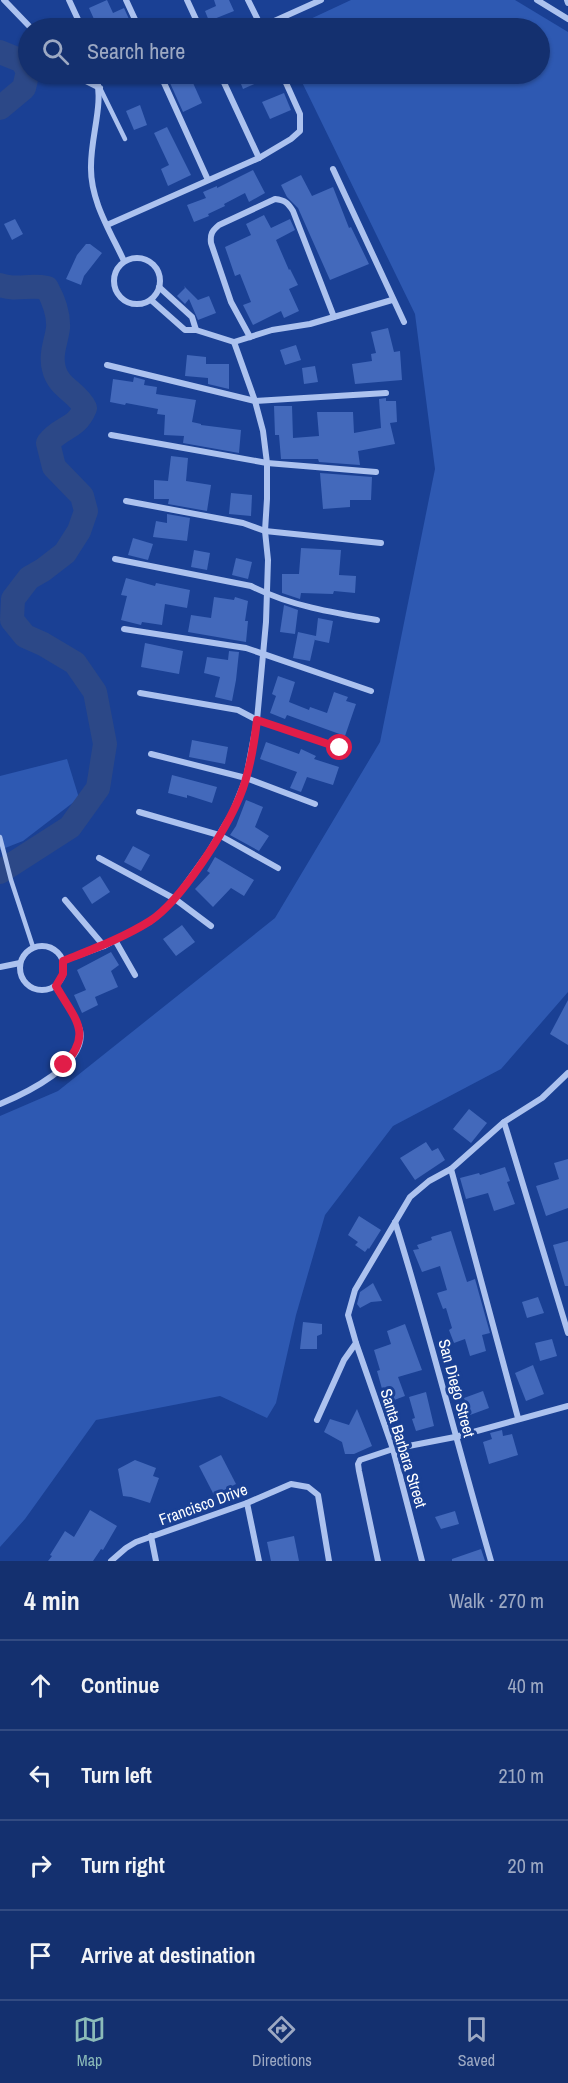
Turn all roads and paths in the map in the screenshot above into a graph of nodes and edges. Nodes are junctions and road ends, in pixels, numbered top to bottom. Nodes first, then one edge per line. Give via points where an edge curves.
1 (4, 0) edge
2 (69, 0) edge
3 (126, 0) edge
4 (187, 0) edge
5 (248, 0) edge
6 (537, 0) edge
7 (317, 1) edge
8 (21, 18) edge
9 (77, 18) edge
10 (134, 18) edge
11 (195, 18) edge
12 (256, 18) edge
13 (282, 18) edge
14 (568, 19) edge
15 (92, 84) edge
16 (99, 84) edge
17 (165, 84) edge
18 (225, 84) edge
19 (286, 84) edge
20 (100, 88) junction
21 (125, 139) dead end
22 (259, 158) junction
23 (333, 169) dead end
24 (208, 180) junction
25 (107, 225) junction
26 (124, 261) junction
27 (159, 288) junction
28 (151, 300) junction
29 (392, 300) junction
30 (334, 316) junction
31 (404, 322) dead end
32 (196, 330) junction
33 (250, 337) junction
34 (234, 342) junction
35 (107, 365) dead end
36 (386, 393) dead end
37 (255, 401) junction
38 (111, 435) dead end
39 (267, 463) junction
40 (376, 472) dead end
41 (126, 501) dead end
42 (265, 531) junction
43 (381, 543) dead end
44 (115, 559) dead end
45 (267, 594) junction
46 (378, 620) dead end
47 (124, 629) dead end
48 (264, 656) junction
49 (370, 691) dead end
50 (140, 693) dead end
51 (257, 720) junction
52 (340, 748) dead end
53 (151, 754) dead end
54 (246, 778) junction
55 (315, 804) dead end
56 (139, 812) dead end
57 (219, 835) junction
58 (0, 837) edge
59 (99, 858) dead end
60 (278, 868) dead end
61 (175, 899) junction
62 (65, 900) dead end
63 (212, 927) dead end
64 (115, 940) junction
65 (104, 946) junction
66 (33, 947) junction
67 (63, 961) junction
68 (20, 963) junction
69 (0, 967) edge
70 (135, 975) dead end
71 (56, 986) junction
72 (568, 1077) edge
73 (0, 1104) edge
74 (504, 1122) junction
75 (451, 1169) junction
76 (395, 1222) junction
77 (568, 1333) edge
78 (356, 1343) junction
79 (568, 1406) edge
80 (518, 1418) junction
81 (317, 1420) dead end
82 (455, 1437) junction
83 (393, 1449) junction
84 (247, 1503) junction
85 (151, 1536) junction
86 (111, 1561) edge
87 (156, 1561) edge
88 (259, 1561) edge
89 (329, 1561) edge
90 (378, 1561) edge
91 (422, 1561) edge
92 (491, 1561) edge

1 - 8 street
2 - 9 street
3 - 10 street
4 - 11 street
5 - 12 street
6 - 14 street
7 - 13 street
15 - 20 street
16 - 20 street
17 - 24 street
18 - 22 street
19 - 22 street via 300,114 300,131
20 - 21 lane
20 - 25 street via 90,168 97,205
22 - 24 street
23 - 29 street
24 - 25 street
25 - 26 street
26 - 27 street via 147,260 158,272
26 - 28 street via 114,273 117,295 129,304
27 - 28 street
27 - 32 street via 192,317
28 - 32 street via 185,330
29 - 30 street
29 - 31 street
30 - 33 street
30 - 33 street via 294,212 288,203 275,199 219,225 210,235 231,302
32 - 34 street
33 - 34 street
34 - 37 street
35 - 37 street
36 - 37 street
37 - 39 street
38 - 39 street
39 - 40 street
39 - 42 street
41 - 42 street via 243,523
42 - 43 street
42 - 45 street
44 - 45 street via 251,586
45 - 46 street via 326,612
45 - 48 street
47 - 48 street via 246,648
48 - 49 street
48 - 51 street
50 - 51 street via 238,710
51 - 52 street
51 - 54 street
53 - 54 street
54 - 55 street
54 - 57 street
56 - 57 street
57 - 60 street
57 - 61 street
58 - 66 lane
59 - 61 street
61 - 63 street
61 - 64 street via 151,921
62 - 65 street
64 - 65 street
64 - 70 street
65 - 67 street
66 - 67 street via 51,947
66 - 68 street
67 - 71 street via 63,974
68 - 69 street
68 - 71 street via 21,976 28,986 45,990
71 - 73 street via 80,1031 76,1053 50,1077
72 - 74 street, Santa Barbara Street
74 - 75 street, Santa Barbara Street
74 - 77 street
75 - 76 street, Santa Barbara Street via 419,1188
75 - 80 street
76 - 78 street, Santa Barbara Street via 355,1290 348,1315
76 - 82 street, San Diego Street
78 - 81 street via 344,1360
78 - 83 street, Santa Barbara Street
79 - 80 street
80 - 82 street
82 - 83 street
82 - 92 street, San Diego Street
83 - 90 street via 364,1458 358,1464
83 - 91 street, Santa Barbara Street
84 - 85 street, Francisco Drive
84 - 88 street
84 - 89 street, Francisco Drive via 291,1484 309,1486 318,1495
85 - 86 street, Francisco Drive via 126,1548
85 - 87 street

